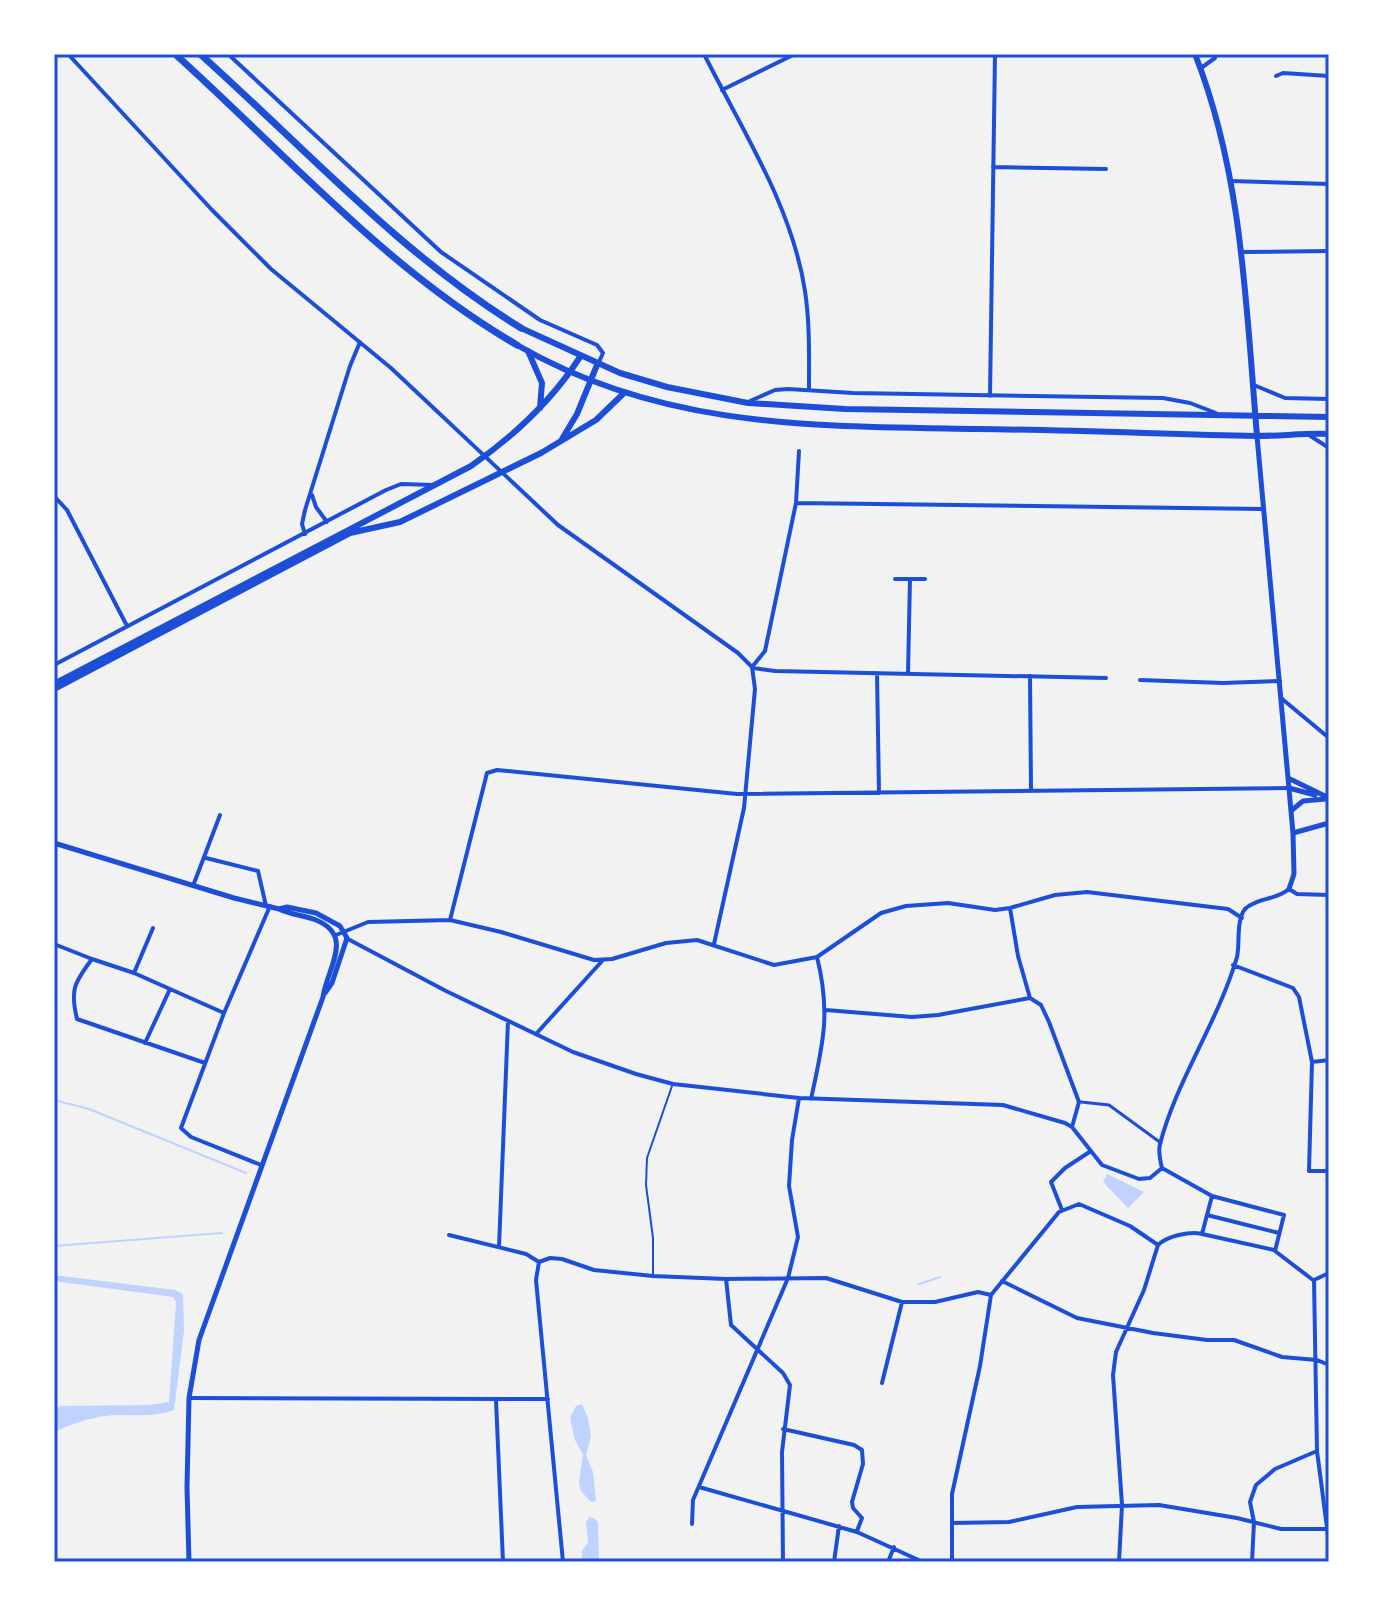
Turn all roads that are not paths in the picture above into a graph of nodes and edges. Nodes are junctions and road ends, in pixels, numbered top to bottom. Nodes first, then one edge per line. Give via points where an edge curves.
1 (68, 54) edge
2 (175, 54) edge
3 (200, 54) edge
4 (228, 54) edge
5 (704, 54) edge
6 (795, 54) edge
7 (995, 54) edge
8 (1195, 54) edge
9 (1216, 54) edge
10 (1200, 68) junction
11 (1276, 76) dead end
12 (1329, 76) edge
13 (722, 90) junction
14 (993, 167) junction
15 (1106, 169) dead end
16 (1231, 181) junction
17 (1329, 184) edge
18 (1329, 251) edge
19 (1241, 252) junction
20 (521, 328) joint
21 (360, 342) junction
22 (517, 345) joint
23 (528, 351) junction
24 (580, 357) junction
25 (597, 365) junction
26 (570, 373) junction
27 (592, 381) junction
28 (1253, 385) junction
29 (809, 390) junction
30 (624, 393) junction
31 (990, 396) junction
32 (1329, 399) edge
33 (748, 403) junction
34 (539, 410) junction
35 (1219, 415) junction
36 (1255, 415) junction
37 (1329, 417) edge
38 (1307, 433) junction
39 (1329, 434) edge
40 (1257, 436) junction
41 (559, 442) junction
42 (1329, 448) edge
43 (799, 451) dead end
44 (484, 457) junction
45 (500, 473) junction
46 (437, 485) junction
47 (312, 493) junction
48 (54, 496) edge
49 (796, 503) junction
50 (1263, 509) junction
51 (327, 522) junction
52 (305, 534) junction
53 (895, 579) dead end
54 (910, 579) junction
55 (925, 579) dead end
56 (127, 626) junction
57 (54, 665) edge
58 (752, 667) junction
59 (877, 673) junction
60 (908, 674) junction
61 (1030, 676) junction
62 (1106, 678) dead end
63 (1140, 680) dead end
64 (1280, 681) junction
65 (54, 686) edge
66 (1281, 698) junction
67 (1329, 738) edge
68 (1288, 778) junction
69 (1289, 788) junction
70 (1031, 790) junction
71 (745, 793) junction
72 (879, 793) junction
73 (1329, 798) edge
74 (1291, 811) junction
75 (220, 815) dead end
76 (1329, 823) edge
77 (1293, 833) junction
78 (54, 843) edge
79 (206, 858) junction
80 (193, 886) junction
81 (1289, 889) junction
82 (1329, 895) edge
83 (268, 906) junction
84 (1010, 908) junction
85 (279, 909) junction
86 (1242, 918) junction
87 (450, 920) junction
88 (153, 928) dead end
89 (344, 931) junction
90 (336, 935) junction
91 (347, 938) junction
92 (54, 944) edge
93 (714, 944) junction
94 (817, 957) junction
95 (92, 959) junction
96 (603, 960) junction
97 (1233, 965) junction
98 (134, 973) junction
99 (170, 989) junction
100 (323, 997) junction
101 (1030, 998) junction
102 (826, 1010) junction
103 (224, 1013) junction
104 (508, 1021) junction
105 (536, 1034) junction
106 (145, 1043) junction
107 (1329, 1060) edge
108 (1312, 1062) junction
109 (205, 1063) junction
110 (673, 1084) junction
111 (799, 1098) junction
112 (811, 1099) junction
113 (1079, 1102) junction
114 (1072, 1127) junction
115 (1161, 1143) junction
116 (1091, 1151) junction
117 (261, 1165) junction
118 (1162, 1168) junction
119 (1329, 1171) edge
120 (1212, 1196) junction
121 (1062, 1210) junction
122 (1207, 1215) junction
123 (1279, 1233) junction
124 (1202, 1234) junction
125 (449, 1235) dead end
126 (1158, 1245) junction
127 (499, 1247) junction
128 (1275, 1251) junction
129 (539, 1262) junction
130 (1329, 1273) edge
131 (653, 1276) junction
132 (788, 1278) junction
133 (726, 1279) junction
134 (1314, 1280) junction
135 (1002, 1281) junction
136 (991, 1295) junction
137 (902, 1302) junction
138 (1126, 1326) junction
139 (757, 1348) junction
140 (1317, 1360) junction
141 (1329, 1365) edge
142 (882, 1383) dead end
143 (189, 1398) junction
144 (548, 1399) junction
145 (496, 1400) junction
146 (783, 1429) junction
147 (1317, 1451) junction
148 (699, 1487) junction
149 (1327, 1504) edge
150 (1122, 1505) junction
151 (781, 1510) junction
152 (1254, 1522) junction
153 (952, 1523) junction
154 (692, 1524) dead end
155 (839, 1526) junction
156 (1328, 1529) edge
157 (857, 1532) junction
158 (1329, 1543) edge
159 (894, 1547) junction
160 (189, 1562) edge
161 (503, 1562) edge
162 (563, 1562) edge
163 (783, 1562) edge
164 (834, 1562) edge
165 (888, 1562) edge
166 (923, 1562) edge
167 (952, 1562) edge
168 (1119, 1562) edge
169 (1252, 1562) edge

1 - 21 street via 242,242
2 - 22 highway via 389,254
3 - 20 highway via 399,240 459,289
4 - 25 street via 441,252 540,320 597,345 603,353
5 - 13 street
6 - 13 street
7 - 14 street
8 - 10 main road
9 - 10 street
10 - 16 main road
11 - 12 street
13 - 29 street via 792,236 807,309
14 - 15 street
14 - 31 street
16 - 17 street
16 - 19 main road
18 - 19 street
19 - 28 main road
20 - 24 main road
21 - 44 street
21 - 47 street
22 - 23 main road
23 - 26 main road
23 - 34 main road via 542,383
24 - 25 main road
24 - 26 main road
25 - 27 main road
25 - 33 main road via 667,387
26 - 27 main road
26 - 34 main road
27 - 30 main road
27 - 41 main road
28 - 32 street via 1285,398
28 - 36 main road
29 - 31 street
29 - 33 street via 775,390
30 - 40 main road via 694,411 780,423
30 - 41 main road via 596,420
31 - 35 street via 1163,398
33 - 35 main road
34 - 44 main road
35 - 36 main road
36 - 37 main road
36 - 40 main road
38 - 39 main road
38 - 40 main road
38 - 42 street
40 - 50 street
41 - 45 main road
43 - 49 street
44 - 45 street
44 - 46 main road
45 - 58 street via 580,543
45 - 65 main road via 400,522 350,533
46 - 51 street via 401,484
46 - 65 main road
47 - 51 street
47 - 52 street via 302,524
48 - 56 street via 67,510
49 - 50 street
49 - 58 street via 765,651
50 - 64 street
51 - 52 street
52 - 56 street
53 - 54 street
54 - 55 street
54 - 60 street
56 - 57 street
58 - 59 street
58 - 71 street via 755,689
59 - 60 street
59 - 72 street
60 - 61 street
61 - 62 street
61 - 70 street
63 - 64 street
64 - 66 street
66 - 67 street
66 - 68 street
68 - 69 street
68 - 73 street
69 - 70 street
69 - 73 street
69 - 74 street
70 - 72 street
71 - 72 street
71 - 87 street via 487,773
71 - 93 street
73 - 74 street via 1303,801
74 - 77 street
75 - 79 street
76 - 77 street
77 - 81 street
78 - 80 street
79 - 80 street
79 - 83 street via 258,871
80 - 83 street
81 - 82 street
81 - 86 street via 1248,907
83 - 85 street
83 - 103 street
84 - 86 street via 1087,892 1228,909
84 - 94 street via 948,903 889,910
84 - 101 street
85 - 89 street via 316,913
85 - 90 street via 316,920
86 - 97 street
87 - 89 street via 368,922
87 - 96 street
88 - 98 street
89 - 90 street
89 - 91 street
90 - 91 street
90 - 100 street
91 - 100 street
91 - 104 street
92 - 95 street
93 - 94 street via 774,965
93 - 96 street via 682,940
94 - 102 street
95 - 98 street
95 - 106 street via 74,988 77,1019
96 - 105 street
97 - 108 street via 1293,988
97 - 115 street
98 - 99 street
99 - 103 street
99 - 106 street
100 - 117 street
101 - 102 street via 912,1017
101 - 113 street via 1041,1005
102 - 112 street
103 - 109 street
104 - 105 street
104 - 127 street
105 - 110 street via 598,1062
106 - 109 street
107 - 108 street
108 - 119 street via 1309,1171
109 - 117 street via 183,1132
110 - 111 street
110 - 131 lane via 647,1158
111 - 112 street
111 - 132 street via 789,1186 798,1237
112 - 114 street via 1003,1105
113 - 114 street
113 - 115 street via 1109,1105
114 - 116 street
115 - 118 street
116 - 118 street via 1100,1163 1139,1179
116 - 121 street via 1051,1182
117 - 143 street via 199,1340
118 - 120 street
120 - 122 street
120 - 123 street via 1284,1215
121 - 126 street via 1079,1204
121 - 135 street
122 - 123 street
122 - 124 street
123 - 128 street
124 - 126 street
124 - 128 street
125 - 127 street
126 - 138 street
127 - 129 street
128 - 134 street
129 - 131 street via 562,1259 594,1270
129 - 144 street via 536,1280
130 - 134 street
131 - 133 street
132 - 133 street
132 - 137 street via 826,1278
132 - 139 street
133 - 139 street via 731,1325
134 - 140 street
135 - 136 street
135 - 138 street via 1077,1318
136 - 137 street via 978,1292 935,1302
136 - 153 street via 952,1494
137 - 142 street
138 - 140 street via 1234,1340 1282,1357
138 - 150 street via 1113,1375
139 - 146 street via 790,1385
139 - 148 street
140 - 141 street
140 - 147 street
143 - 145 street
143 - 160 street
144 - 145 street
144 - 162 street
145 - 161 street
146 - 151 street
146 - 157 street via 862,1450 852,1502 862,1518
147 - 149 street
147 - 152 street via 1275,1469 1256,1485 1250,1502
148 - 151 street
148 - 154 street
149 - 156 street
150 - 152 street via 1178,1506
150 - 153 street via 1077,1507 1009,1522
150 - 168 street
151 - 155 street
151 - 163 street
152 - 156 street via 1281,1529
152 - 169 street
153 - 167 street
155 - 157 street
155 - 164 street
156 - 158 street
157 - 159 street
159 - 165 street
159 - 166 street

